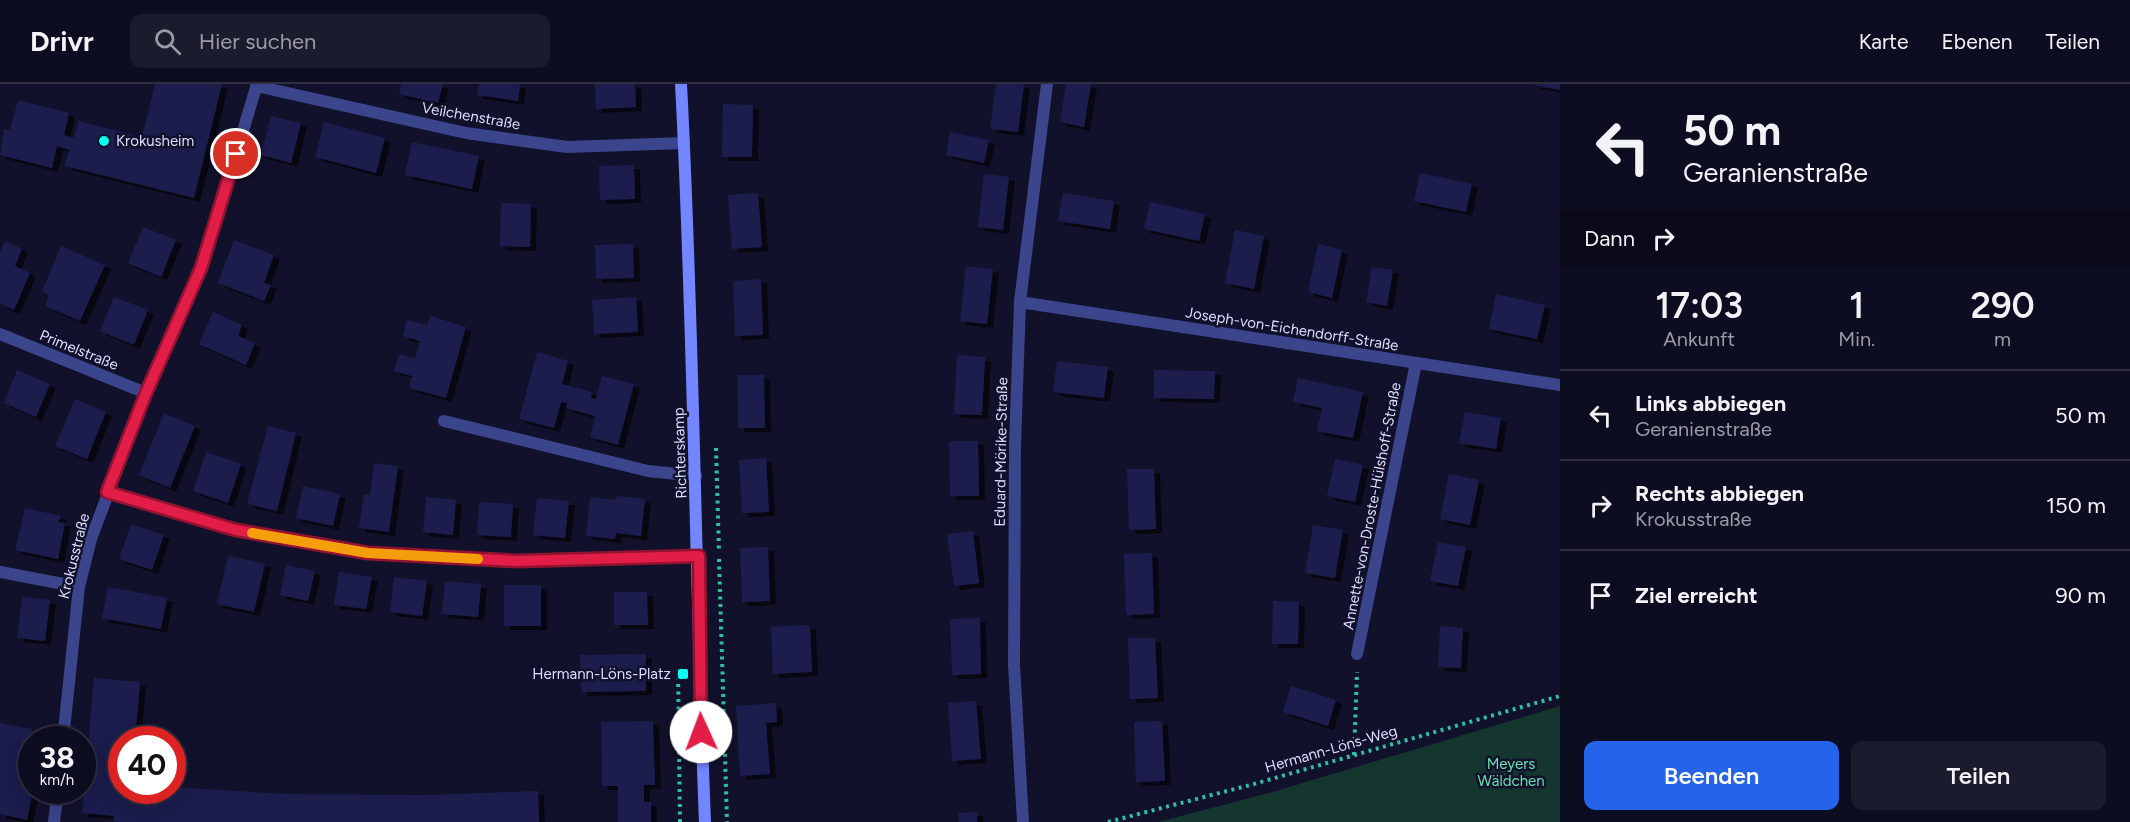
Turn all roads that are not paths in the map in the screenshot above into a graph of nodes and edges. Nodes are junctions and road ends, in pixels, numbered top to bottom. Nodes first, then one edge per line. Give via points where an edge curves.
1 (681, 84) edge
2 (1047, 84) edge
3 (256, 85) edge
4 (684, 143) junction
5 (1020, 302) junction
6 (0, 334) edge
7 (1416, 363) junction
8 (1560, 385) edge
9 (146, 393) junction
10 (444, 421) dead end
11 (696, 476) junction
12 (107, 492) junction
13 (699, 556) junction
14 (0, 572) edge
15 (79, 586) junction
16 (1357, 654) road end
17 (64, 726) edge
18 (56, 804) edge
19 (54, 822) edge
20 (705, 822) edge
21 (1023, 822) edge

1 - 4 street, Richterskamp
2 - 5 street, Eduard-Mörike-Straße
3 - 4 street, Veilchenstraße via 466,133 567,147
3 - 9 street, Krokusstraße via 201,268
4 - 11 street, Richterskamp
5 - 7 street, Joseph-von-Eichendorff-Straße
5 - 21 street, Eduard-Mörike-Straße via 1014,665
6 - 9 street, Primelstraße
7 - 8 street, Joseph-von-Eichendorff-Straße
7 - 16 street, Annette-von-Droste-Hülshoff-Straße
9 - 12 street, Krokusstraße
10 - 11 street via 648,471
11 - 13 street, Richterskamp
12 - 13 street via 236,530 368,553 517,561
12 - 15 street, Krokusstraße
13 - 20 street, Richterskamp
14 - 15 street
15 - 17 street, Krokusstraße
18 - 19 street

